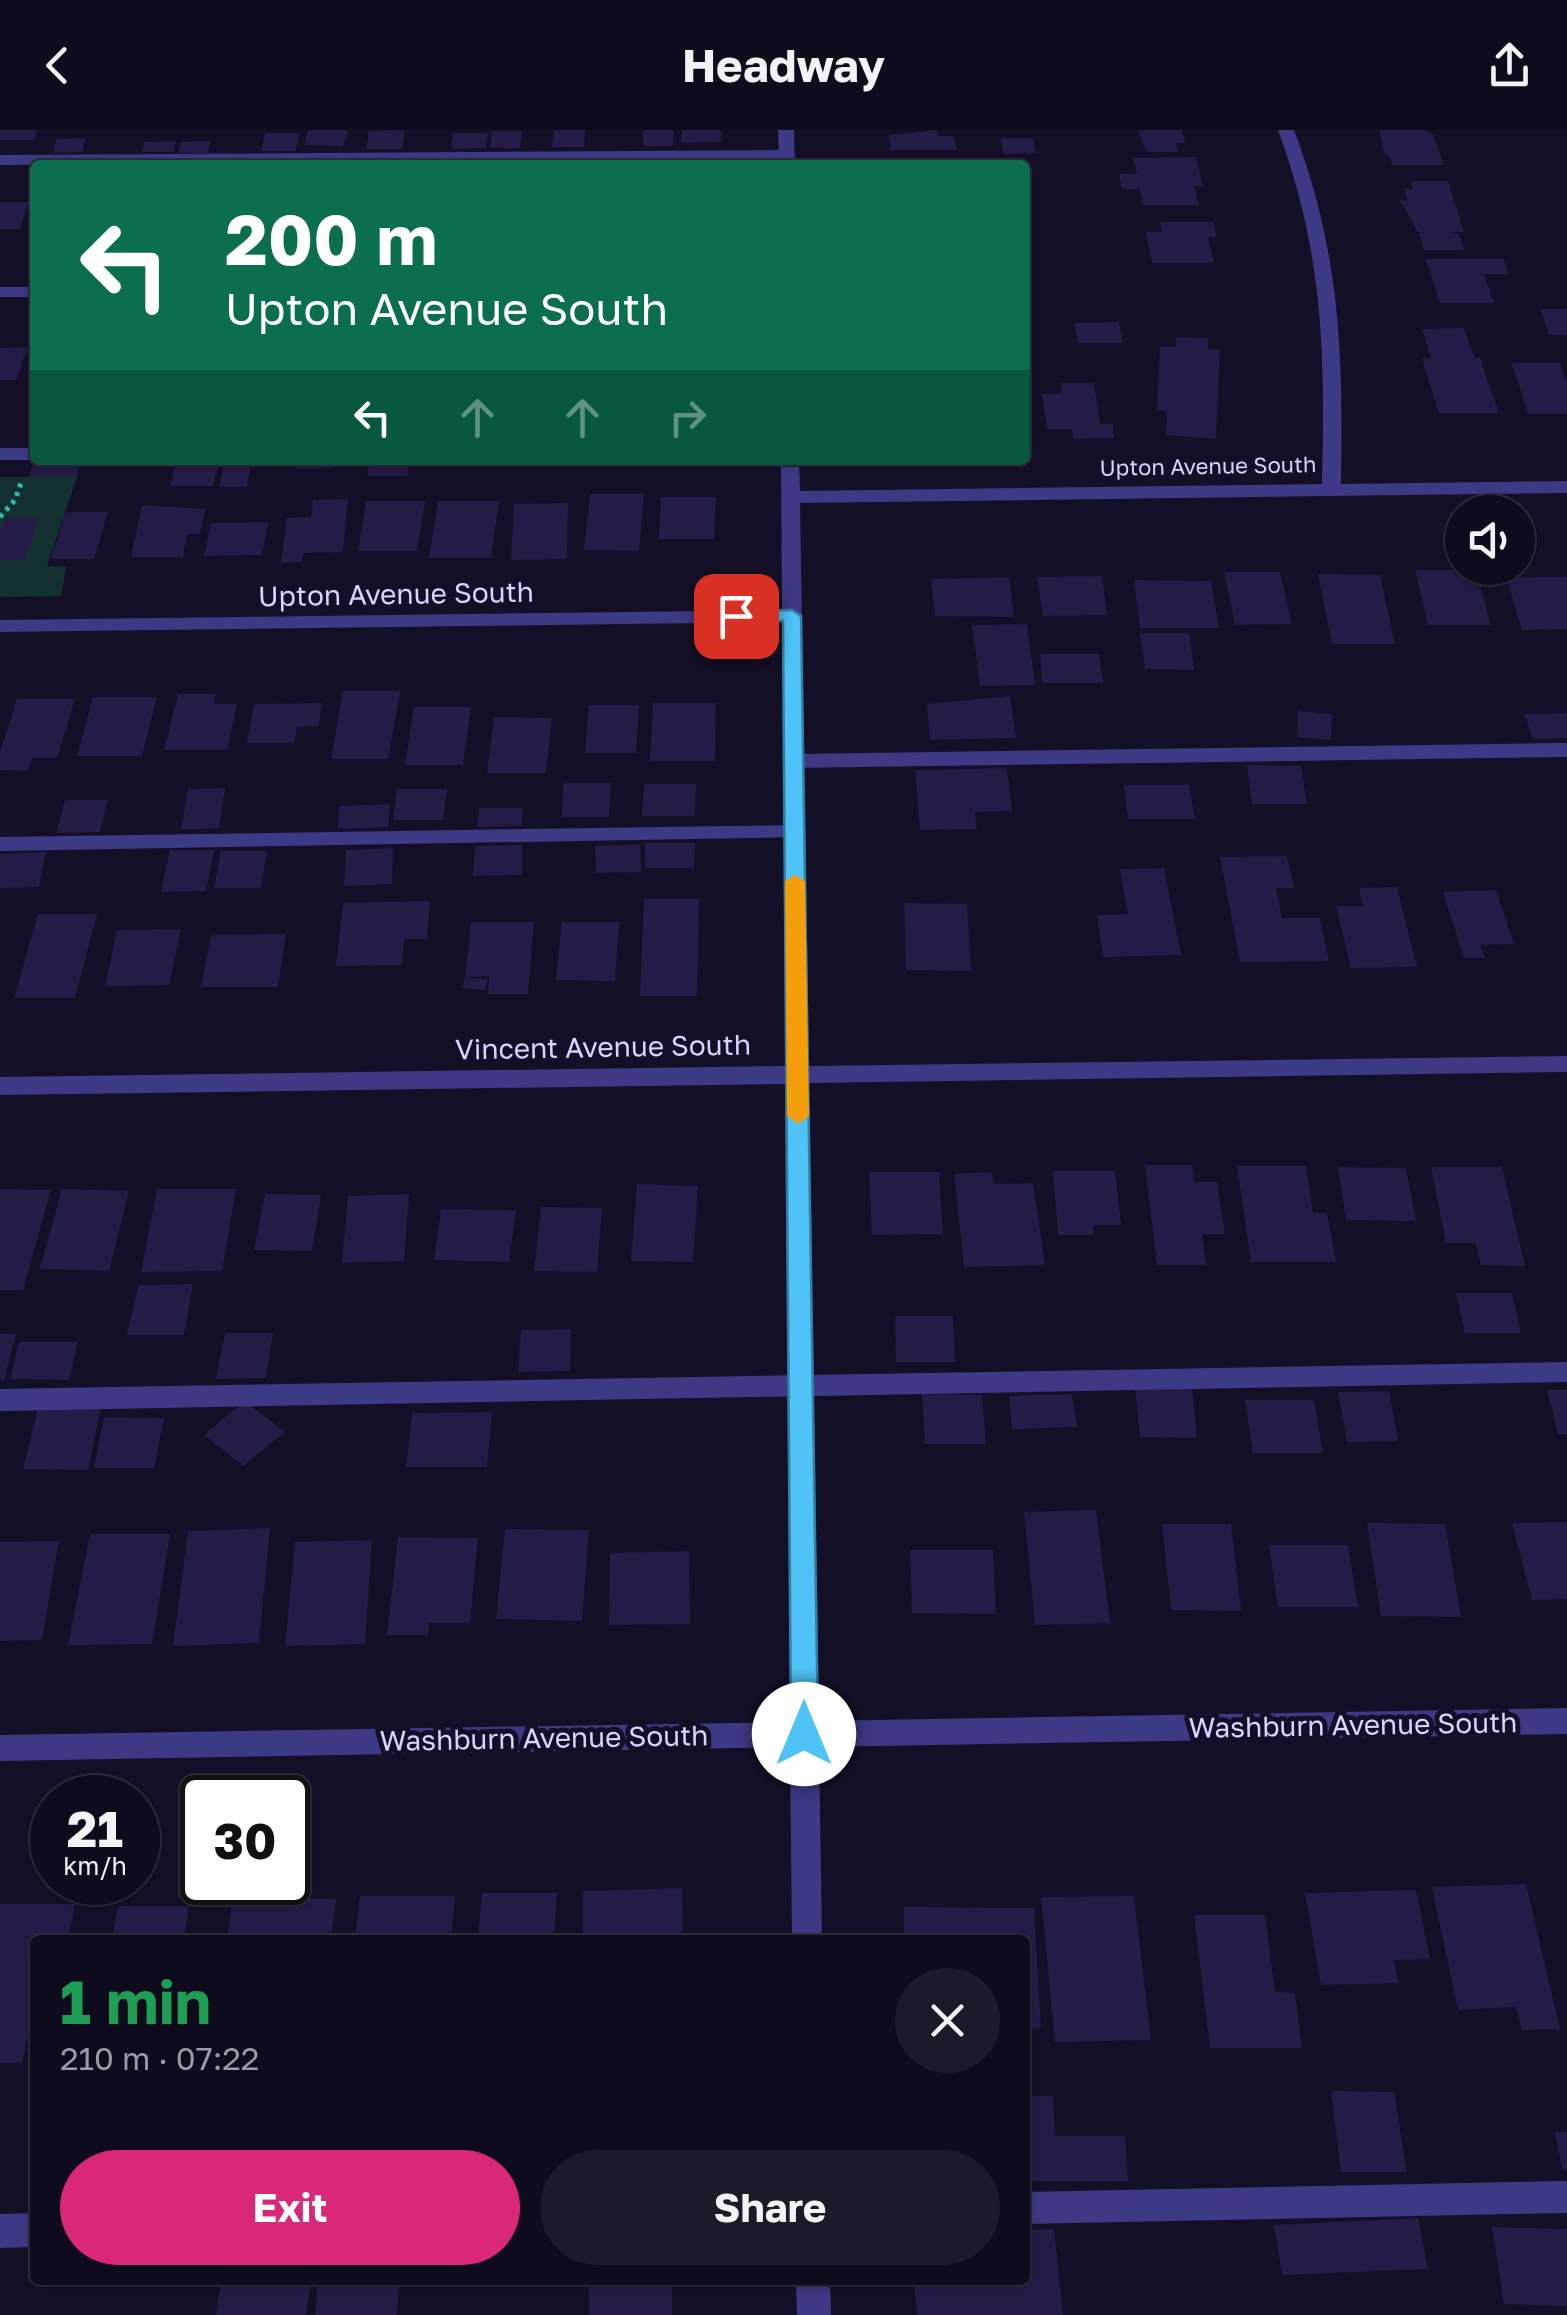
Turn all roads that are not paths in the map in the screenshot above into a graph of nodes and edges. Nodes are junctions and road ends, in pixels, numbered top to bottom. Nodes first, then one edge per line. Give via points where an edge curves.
1 (786, 130) edge
2 (1286, 130) edge
3 (787, 159) edge
4 (0, 160) edge
5 (0, 292) edge
6 (30, 292) edge
7 (0, 454) edge
8 (30, 454) edge
9 (790, 465) edge
10 (1567, 487) edge
11 (1331, 489) junction
12 (791, 497) junction
13 (792, 616) junction
14 (0, 626) edge
15 (1567, 750) edge
16 (794, 761) junction
17 (794, 832) junction
18 (0, 844) edge
19 (1567, 1064) edge
20 (798, 1074) junction
21 (0, 1086) edge
22 (1567, 1372) edge
23 (801, 1385) junction
24 (0, 1400) edge
25 (1567, 1721) edge
26 (804, 1734) junction
27 (0, 1748) edge
28 (808, 1935) edge
29 (1567, 2197) edge
30 (1030, 2208) edge
31 (0, 2230) edge
32 (30, 2230) edge
33 (813, 2285) edge
34 (814, 2315) edge

1 - 3 street
2 - 11 street via 1324,244 1334,322
3 - 4 street
5 - 6 street
7 - 8 street
9 - 12 street
10 - 11 street, Upton Avenue South
11 - 12 street, Upton Avenue South
12 - 13 street
13 - 14 street, Upton Avenue South
13 - 16 street
15 - 16 street
16 - 17 street
17 - 18 street
17 - 20 street
19 - 20 street, Vincent Avenue South
20 - 21 street, Vincent Avenue South
20 - 23 street
22 - 23 street
23 - 24 street
23 - 26 street
25 - 26 street, Washburn Avenue South
26 - 27 street, Washburn Avenue South
26 - 28 street
29 - 30 street
31 - 32 street
33 - 34 street

